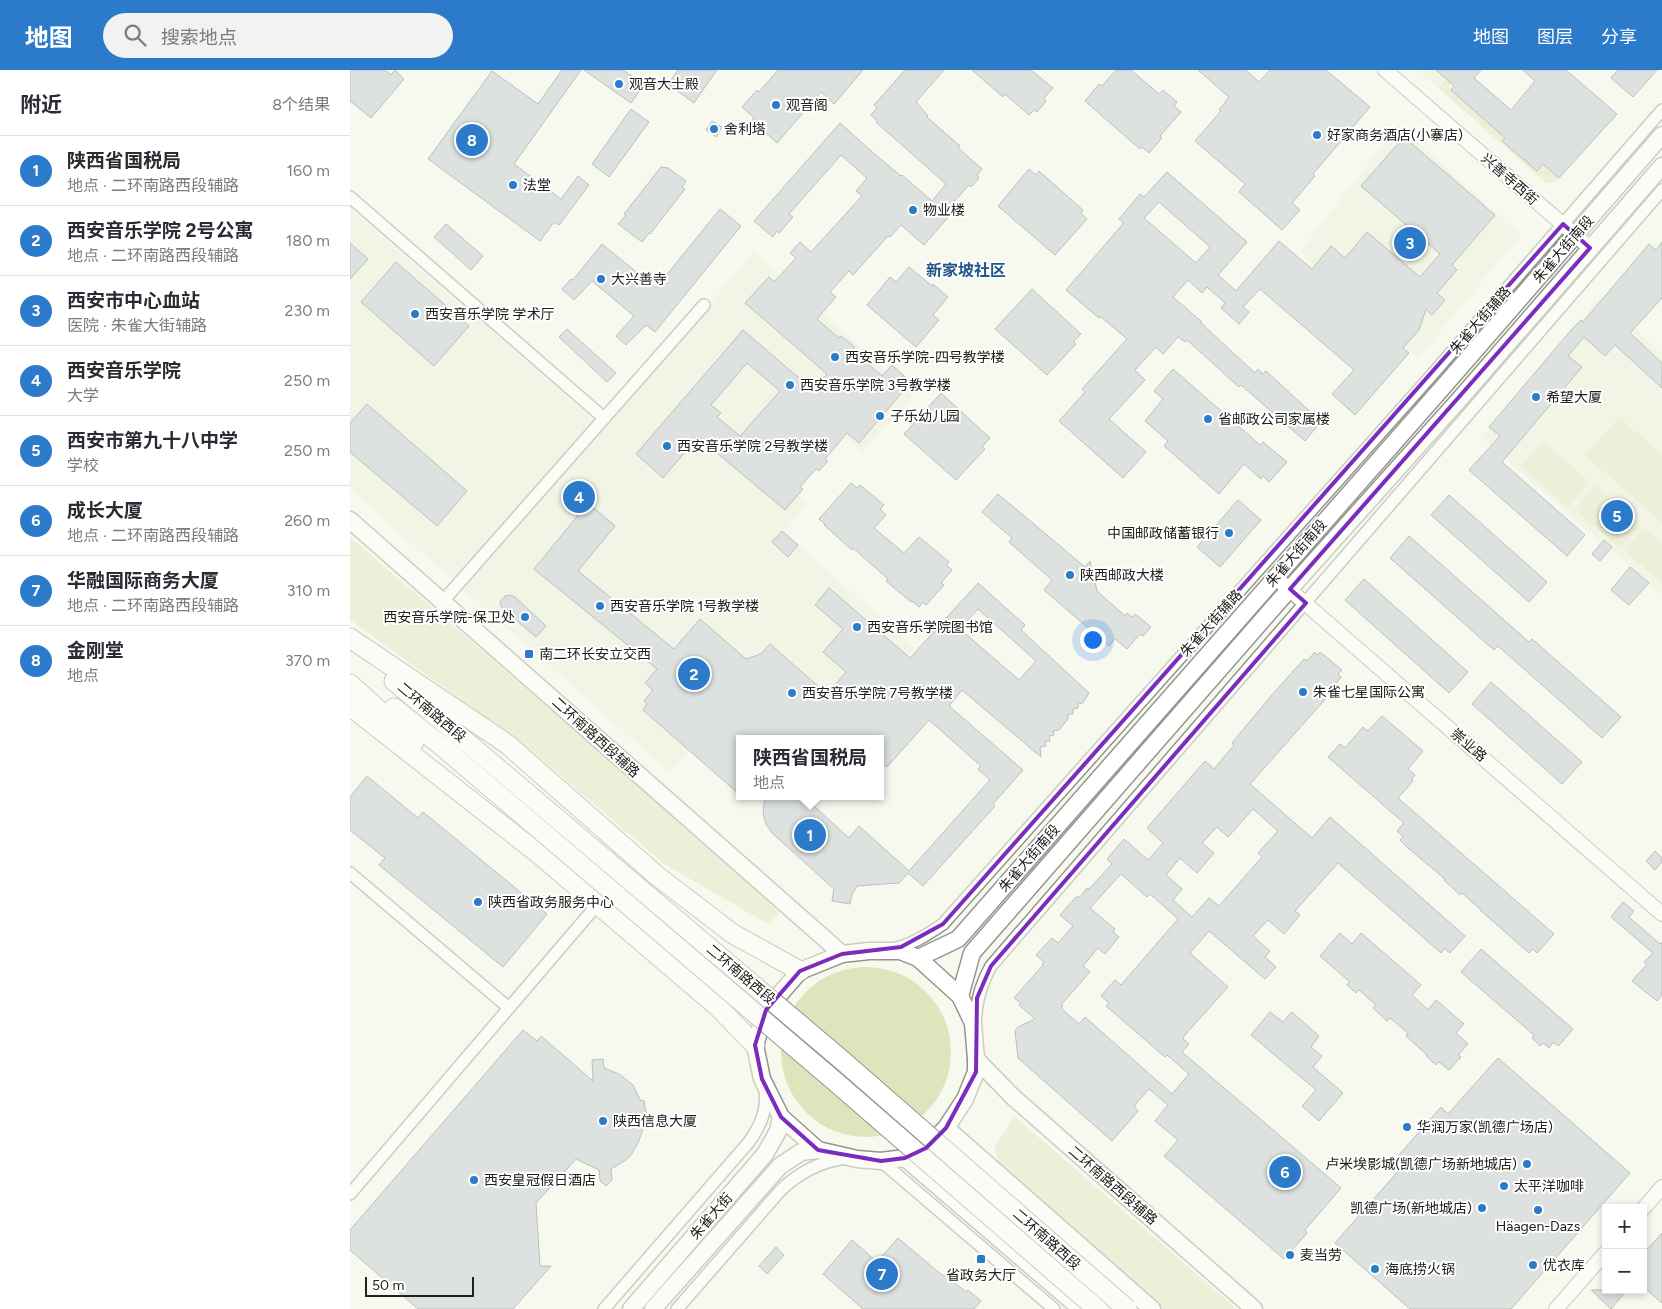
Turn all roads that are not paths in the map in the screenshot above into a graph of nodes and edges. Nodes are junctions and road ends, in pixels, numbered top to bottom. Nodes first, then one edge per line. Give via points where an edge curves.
1 (1385, 70) edge
2 (1662, 110) edge
3 (1662, 135) edge
4 (1662, 166) edge
5 (1662, 190) edge
6 (350, 197) edge
7 (1569, 230) junction
8 (1590, 248) junction
9 (704, 305) dead end
10 (604, 418) junction
11 (350, 520) edge
12 (1275, 576) junction
13 (1290, 589) junction
14 (443, 601) junction
15 (1306, 603) junction
16 (350, 638) edge
17 (350, 644) edge
18 (350, 673) edge
19 (350, 684) edge
20 (351, 708) edge
21 (540, 855) junction
22 (350, 873) edge
23 (597, 905) junction
24 (1662, 914) edge
25 (880, 951) junction
26 (842, 954) junction
27 (918, 958) junction
28 (800, 971) junction
29 (960, 996) junction
30 (509, 1008) junction
31 (974, 1037) junction
32 (755, 1045) junction
33 (976, 1059) junction
34 (762, 1079) junction
35 (781, 1117) junction
36 (946, 1128) junction
37 (818, 1150) junction
38 (848, 1158) junction
39 (905, 1158) junction
40 (881, 1161) junction
41 (1662, 1188) edge
42 (350, 1194) edge
43 (1647, 1205) edge
44 (1602, 1257) edge
45 (604, 1309) edge
46 (631, 1309) edge
47 (653, 1309) edge
48 (677, 1309) edge
49 (1054, 1309) edge
50 (1081, 1309) edge
51 (1097, 1309) edge
52 (1127, 1309) edge
53 (1152, 1309) edge
54 (1254, 1309) edge
55 (1556, 1309) edge

1 - 7 street, 兴善寺西街
2 - 7 street, 朱雀大街辅路
3 - 7 main road, 朱雀大街南段
4 - 8 main road, 朱雀大街南段
5 - 15 street
6 - 10 street
7 - 8 street, 兴善寺西街
7 - 12 main road, 朱雀大街南段
7 - 25 street, 朱雀大街辅路 via 1424,384 943,924 918,940
8 - 13 main road, 朱雀大街南段
9 - 10 street
10 - 14 street
11 - 14 main road, 二环南路西段辅路
12 - 13 street, 崇业路
12 - 27 main road, 朱雀大街南段 via 958,939
13 - 15 street, 崇业路
13 - 29 main road, 朱雀大街南段 via 972,953
14 - 26 main road, 二环南路西段辅路
15 - 24 street, 崇业路
15 - 31 street via 991,966 977,998
16 - 28 highway via 508,744 656,875 733,934
17 - 52 highway, 二环南路西段, bridge via 843,1061
18 - 51 highway, 二环南路西段, bridge via 443,747 846,1090
19 - 21 highway
20 - 21 highway
21 - 23 highway
22 - 30 street
23 - 30 street
23 - 32 highway via 718,1006
25 - 26 main road
25 - 27 main road via 900,950
26 - 28 main road
27 - 29 main road
28 - 32 main road via 766,1010
29 - 31 main road via 973,1023
30 - 42 street
31 - 33 main road
32 - 34 main road
33 - 36 main road via 976,1072 965,1099
33 - 54 main road, 二环南路西段辅路 via 1013,1097
34 - 35 main road
34 - 45 street via 765,1109 749,1142
35 - 37 main road
35 - 46 main road, 朱雀大街 via 778,1131 765,1154
36 - 39 main road via 926,1148
36 - 53 main road, 二环南路西段
37 - 38 main road
37 - 47 main road, 朱雀大街 via 801,1152 780,1166
38 - 40 main road
38 - 48 street via 820,1164 792,1179
39 - 40 main road
39 - 50 main road
40 - 49 street
41 - 43 street
44 - 55 street

